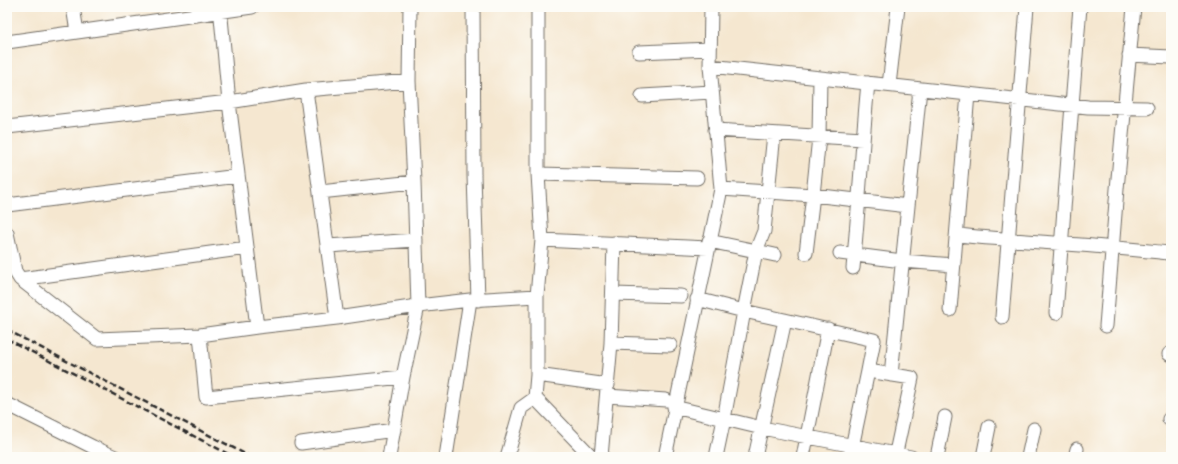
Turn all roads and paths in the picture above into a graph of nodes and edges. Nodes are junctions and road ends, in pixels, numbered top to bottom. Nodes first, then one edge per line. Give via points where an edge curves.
1 (73, 7) edge
2 (252, 7) edge
3 (410, 7) edge
4 (473, 7) edge
5 (538, 7) edge
6 (711, 7) edge
7 (898, 7) edge
8 (1028, 7) edge
9 (1080, 7) edge
10 (1134, 7) edge
11 (221, 9) edge
12 (77, 32) junction
13 (7, 42) edge
14 (710, 49) junction
15 (639, 52) dead end
16 (1129, 55) junction
17 (1171, 57) edge
18 (710, 66) junction
19 (820, 78) junction
20 (410, 81) junction
21 (868, 83) junction
22 (889, 85) junction
23 (920, 89) junction
24 (306, 90) junction
25 (712, 92) junction
26 (968, 94) junction
27 (642, 96) dead end
28 (1021, 100) junction
29 (229, 102) junction
30 (1072, 105) junction
31 (1125, 108) junction
32 (1147, 108) dead end
33 (7, 127) edge
34 (715, 130) junction
35 (774, 134) junction
36 (819, 137) junction
37 (863, 139) junction
38 (538, 174) junction
39 (238, 176) junction
40 (697, 178) dead end
41 (414, 182) junction
42 (721, 189) junction
43 (320, 192) junction
44 (769, 192) junction
45 (812, 195) junction
46 (860, 201) junction
47 (7, 205) edge
48 (908, 206) junction
49 (7, 235) edge
50 (957, 235) junction
51 (416, 240) junction
52 (542, 240) junction
53 (1008, 240) junction
54 (614, 243) junction
55 (1061, 243) junction
56 (709, 244) junction
57 (328, 246) junction
58 (1112, 247) junction
59 (247, 248) junction
60 (756, 251) junction
61 (806, 253) dead end
62 (840, 253) dead end
63 (1168, 253) dead end
64 (775, 255) dead end
65 (855, 255) junction
66 (902, 261) junction
67 (954, 265) junction
68 (854, 268) dead end
69 (20, 279) junction
70 (613, 294) junction
71 (537, 296) junction
72 (681, 296) dead end
73 (697, 299) junction
74 (474, 300) junction
75 (418, 306) junction
76 (950, 310) dead end
77 (744, 311) junction
78 (1056, 313) dead end
79 (1002, 317) dead end
80 (337, 318) junction
81 (785, 320) junction
82 (1106, 326) dead end
83 (257, 327) junction
84 (828, 329) junction
85 (200, 335) junction
86 (611, 343) junction
87 (670, 345) dead end
88 (868, 371) junction
89 (537, 375) junction
90 (891, 375) junction
91 (403, 378) junction
92 (607, 391) junction
93 (535, 398) junction
94 (7, 404) edge
95 (670, 404) junction
96 (945, 417) dead end
97 (724, 419) junction
98 (989, 427) dead end
99 (762, 428) junction
100 (1034, 429) dead end
101 (394, 430) junction
102 (807, 436) junction
103 (301, 443) dead end
104 (851, 451) edge
105 (90, 452) edge
106 (896, 455) edge
107 (115, 457) edge
108 (389, 457) edge
109 (446, 457) edge
110 (507, 457) edge
111 (592, 457) edge
112 (601, 457) edge
113 (665, 457) edge
114 (716, 457) edge
115 (755, 457) edge
116 (803, 457) edge
117 (911, 457) edge
118 (937, 457) edge
119 (983, 457) edge
120 (1028, 457) edge

1 - 12 street
2 - 11 street
3 - 20 street
4 - 74 street
5 - 38 street
6 - 14 street
7 - 22 street
8 - 28 street
9 - 30 street
10 - 16 street
11 - 12 street
11 - 29 street
12 - 13 street
14 - 15 street
14 - 18 street
16 - 17 street
16 - 31 street
18 - 19 street
18 - 25 street
19 - 21 street
19 - 36 street
20 - 24 street
20 - 41 street
21 - 22 street
21 - 37 street
22 - 23 street
23 - 26 street
23 - 48 street
24 - 29 street
24 - 43 street
25 - 27 street
25 - 34 street
26 - 28 street
26 - 50 street
28 - 30 street
28 - 53 street
29 - 33 street
29 - 39 street
30 - 31 street
30 - 55 street
31 - 32 street
31 - 58 street
34 - 35 street
34 - 42 street
35 - 36 street
35 - 44 street
36 - 37 street
36 - 45 street
37 - 46 street
38 - 40 street
38 - 52 street
39 - 47 street
39 - 59 street
41 - 43 street
41 - 51 street
42 - 44 street
42 - 56 street
43 - 57 street
44 - 45 street
44 - 60 street via 764,231
45 - 46 street
45 - 61 street
46 - 48 street
46 - 65 street
48 - 66 street
49 - 69 street via 15,271
50 - 53 street
50 - 67 street
51 - 57 street
51 - 75 street
52 - 54 street
52 - 71 street
53 - 55 street
53 - 79 street
54 - 56 street
54 - 70 street
55 - 58 street
55 - 78 street
56 - 60 street
56 - 73 street
57 - 80 street
58 - 63 street
58 - 82 street
59 - 69 street
59 - 83 street
60 - 64 street
60 - 77 street
62 - 65 street
65 - 66 street
65 - 68 street
66 - 67 street
66 - 90 street
67 - 76 street
69 - 85 street via 96,339
70 - 72 street
70 - 86 street
71 - 74 street
71 - 89 street
73 - 77 street
73 - 95 street
74 - 75 street
74 - 109 street
75 - 80 street
75 - 91 street
77 - 81 street
77 - 97 street
80 - 83 street
81 - 84 street
81 - 99 street
83 - 85 street
84 - 88 street via 874,340
84 - 102 street
85 - 91 street via 206,397
86 - 87 street
86 - 92 street
88 - 90 street
88 - 104 street
89 - 92 street
89 - 93 street
90 - 106 street via 912,378
91 - 101 street
92 - 95 street
92 - 112 street
93 - 110 street via 521,408
93 - 111 street
94 - 105 street
95 - 97 street
95 - 113 street
96 - 118 street
97 - 99 street
97 - 114 street
98 - 119 street
99 - 102 street
99 - 115 street
100 - 120 street
101 - 103 street
101 - 108 street
102 - 104 street
102 - 116 street
104 - 106 street
105 - 107 street
106 - 117 street

